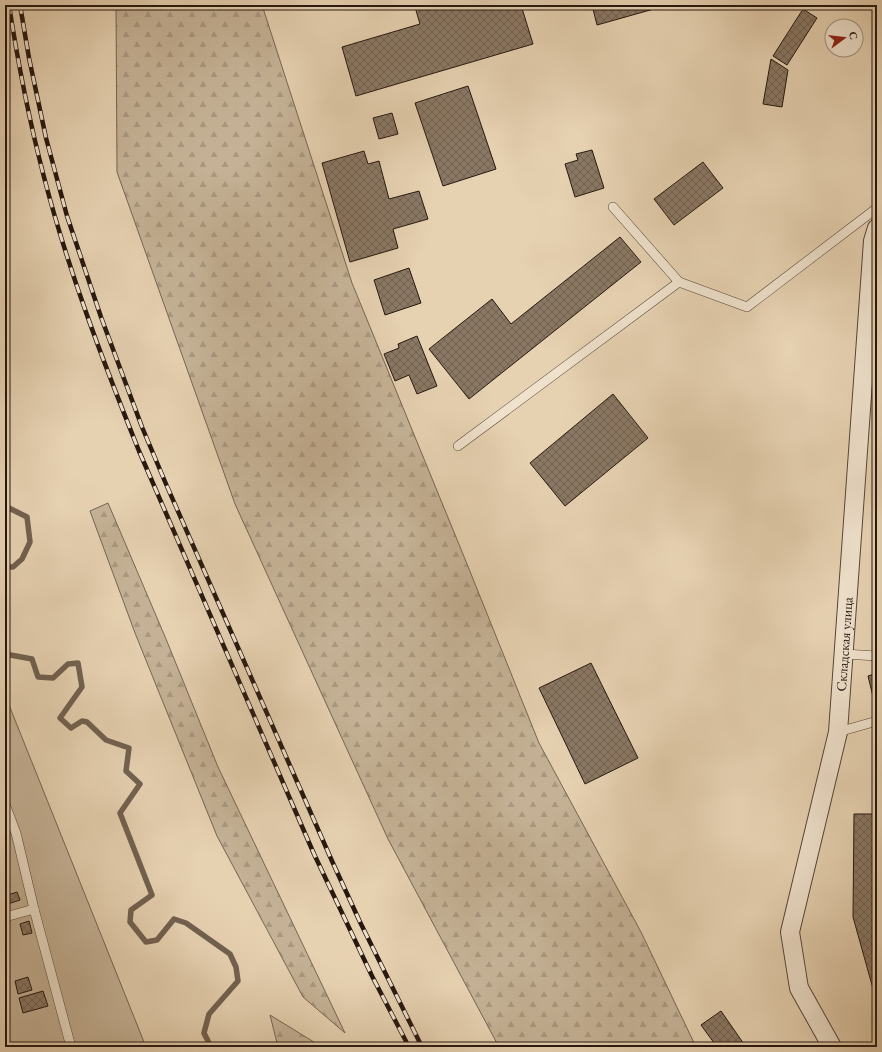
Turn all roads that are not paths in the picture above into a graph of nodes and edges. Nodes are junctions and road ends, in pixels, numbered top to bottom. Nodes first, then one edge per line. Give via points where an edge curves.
1 (613, 207) dead end
2 (877, 208) edge
3 (877, 228) edge
4 (679, 282) junction
5 (458, 446) dead end
6 (844, 654) junction
7 (877, 656) edge
8 (877, 721) edge
9 (838, 732) junction
10 (5, 804) edge
11 (34, 909) junction
12 (5, 917) edge
13 (71, 1047) edge
14 (832, 1047) edge

1 - 4 lane
2 - 4 lane via 747,307
3 - 6 street, Складская улица via 873,241
4 - 5 lane
6 - 7 lane
6 - 9 street, Складская улица
8 - 9 lane
9 - 14 street, Складская улица via 790,932 799,988
10 - 11 lane via 16,833
11 - 12 lane
11 - 13 lane

